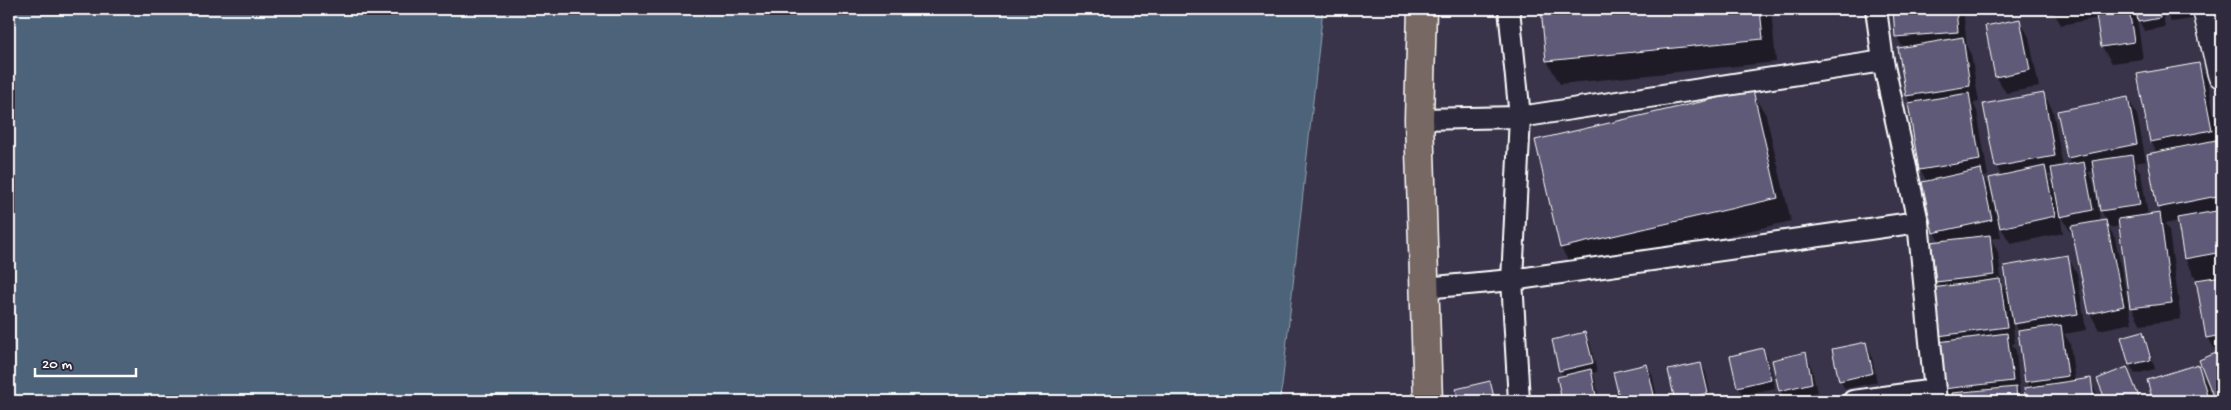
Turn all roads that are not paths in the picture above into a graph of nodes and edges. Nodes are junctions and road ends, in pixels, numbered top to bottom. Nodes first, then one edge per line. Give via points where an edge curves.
1 (1422, 9) edge
2 (1509, 9) edge
3 (1876, 9) edge
4 (2207, 9) edge
5 (1883, 60) junction
6 (2222, 74) edge
7 (1520, 117) junction
8 (1418, 119) junction
9 (1918, 222) junction
10 (1512, 280) junction
11 (1424, 288) junction
12 (1936, 396) edge
13 (1428, 401) edge
14 (1519, 401) edge
15 (1854, 401) edge

1 - 8 highway
2 - 7 lane
3 - 5 lane
4 - 6 street
5 - 7 lane
5 - 9 lane
7 - 8 lane
7 - 10 lane
8 - 11 highway
9 - 10 lane
9 - 12 lane
10 - 11 lane
10 - 14 lane
11 - 13 highway
12 - 15 lane

